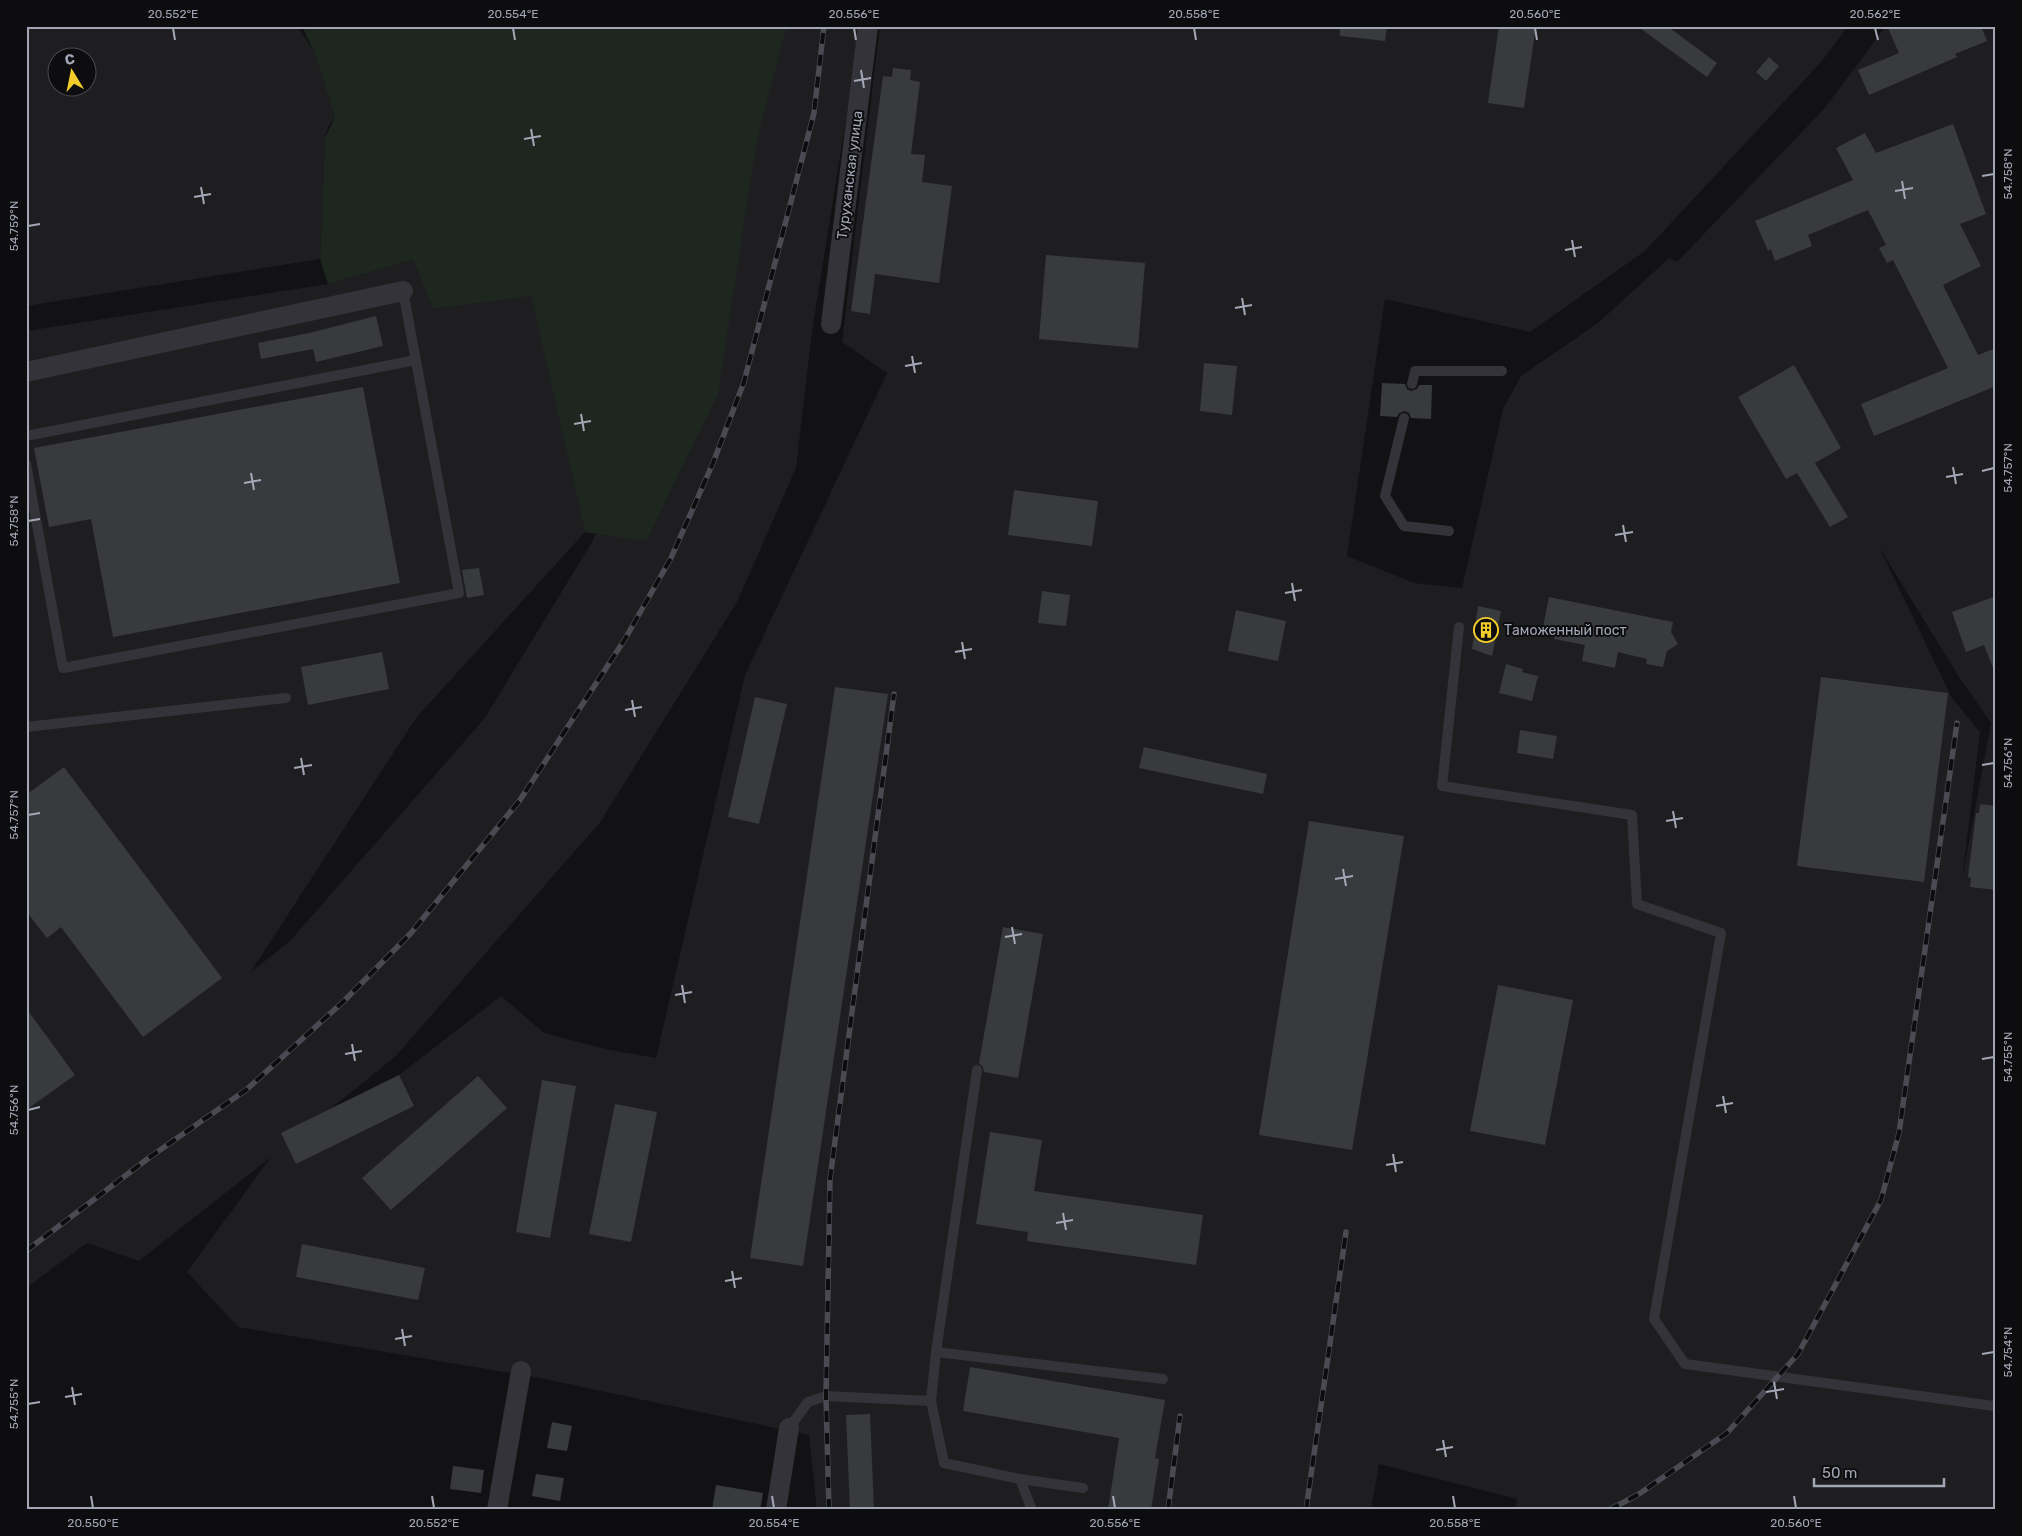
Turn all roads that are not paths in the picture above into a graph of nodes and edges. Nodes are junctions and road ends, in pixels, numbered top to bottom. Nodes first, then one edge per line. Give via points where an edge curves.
1 (868, 26) edge
2 (403, 292) joint
3 (831, 324) dead end
4 (416, 360) junction
5 (1502, 371) dead end
6 (26, 372) edge
7 (1412, 384) dead end
8 (1404, 418) dead end
9 (26, 436) edge
10 (26, 464) edge
11 (1449, 531) dead end
12 (1459, 627) dead end
13 (286, 698) dead end
14 (26, 727) edge
15 (978, 1070) dead end
16 (936, 1352) junction
17 (521, 1371) dead end
18 (1163, 1379) dead end
19 (931, 1401) junction
20 (1994, 1406) dead end
21 (789, 1428) joint
22 (1020, 1479) junction
23 (1083, 1488) dead end
24 (497, 1510) edge
25 (776, 1510) edge
26 (1032, 1510) edge

1 - 3 street, Туруханская улица
2 - 4 lane
2 - 6 street
4 - 9 lane
4 - 10 lane via 459,593 63,668
5 - 7 lane via 1415,371
8 - 11 lane via 1385,496 1404,526
12 - 20 lane via 1442,786 1632,815 1637,904 1721,934 1654,1319 1685,1364
13 - 14 lane
15 - 16 lane
16 - 18 lane
16 - 19 lane
17 - 24 street
19 - 21 lane via 826,1396 808,1402
19 - 22 lane via 944,1463
21 - 25 street
22 - 23 lane
22 - 26 lane

